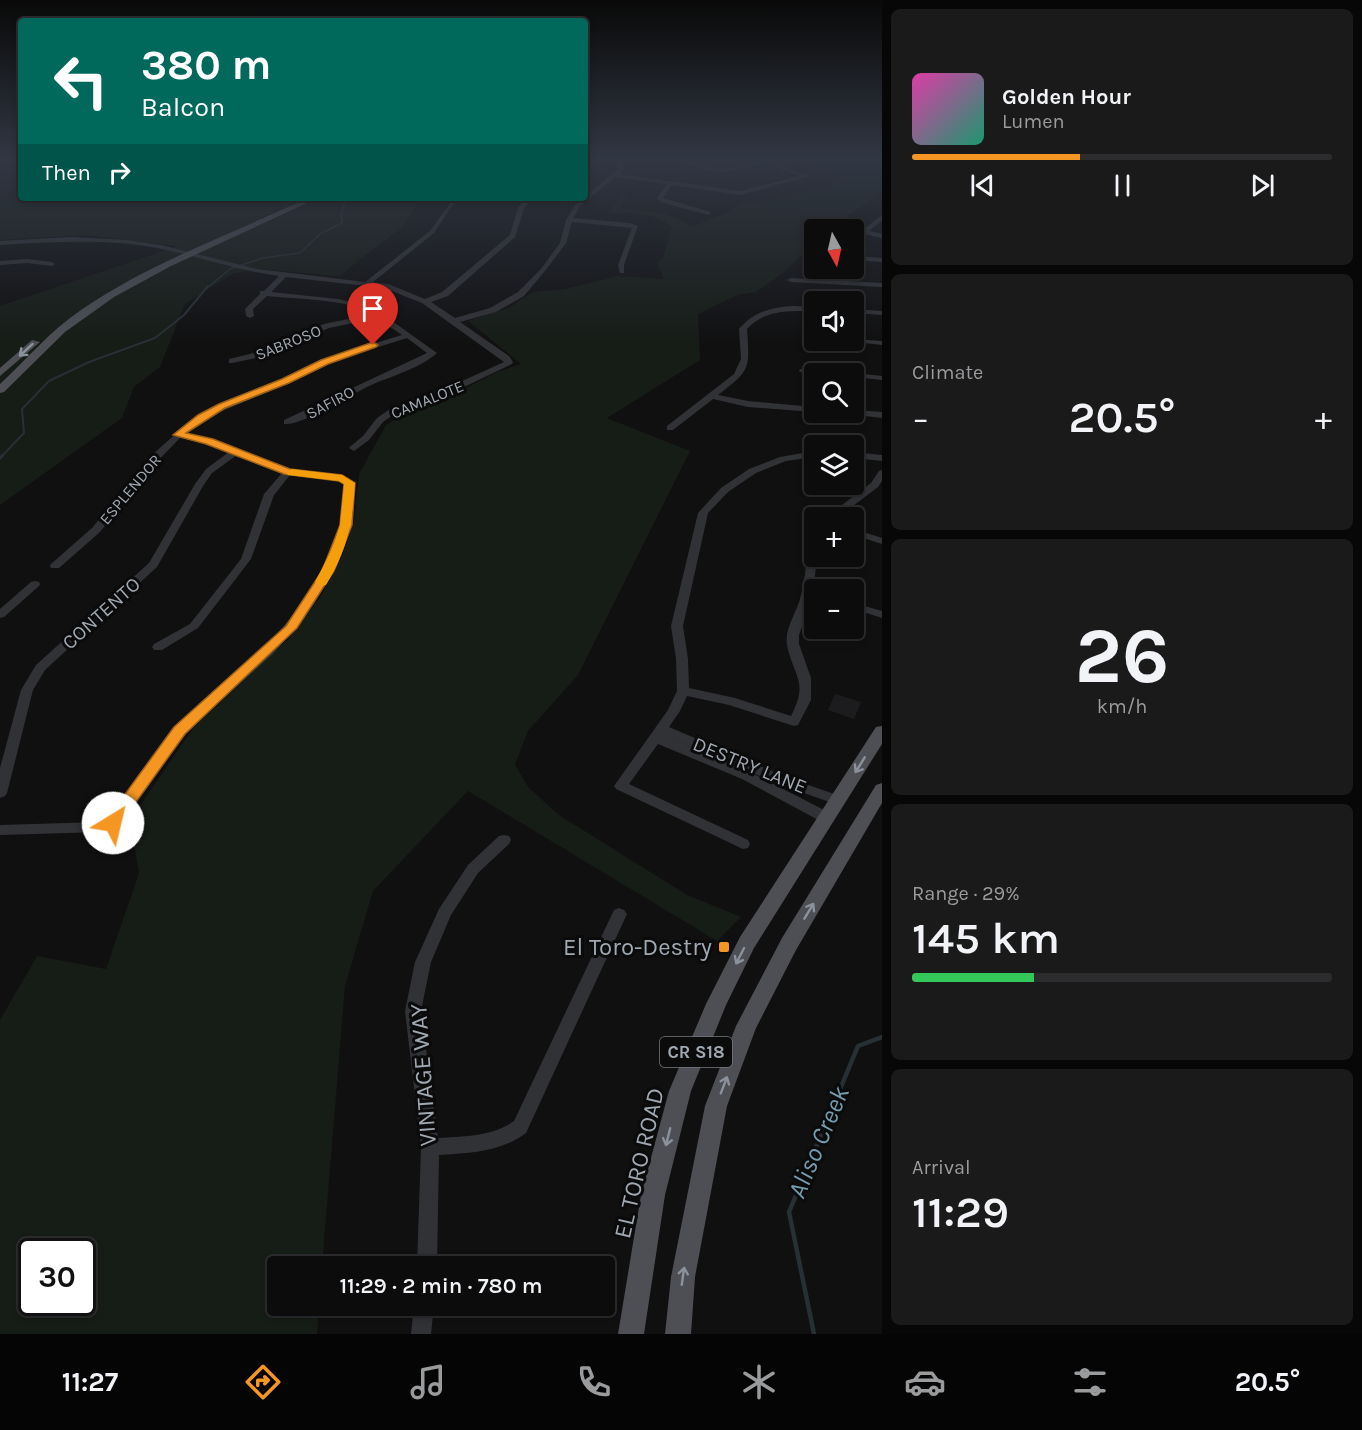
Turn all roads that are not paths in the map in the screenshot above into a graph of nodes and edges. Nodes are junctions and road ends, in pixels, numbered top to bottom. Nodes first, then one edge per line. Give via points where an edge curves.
1 (257, 219) edge
2 (264, 219) edge
3 (440, 219) edge
4 (518, 219) edge
5 (879, 219) edge
6 (569, 220) joint
7 (864, 231) edge
8 (864, 232) edge
9 (882, 236) edge
10 (0, 243) edge
11 (185, 253) junction
12 (864, 259) edge
13 (882, 260) edge
14 (0, 263) edge
15 (52, 264) dead end
16 (622, 272) dead end
17 (285, 274) junction
18 (826, 279) edge
19 (791, 280) dead end
20 (825, 282) junction
21 (368, 283) junction
22 (882, 285) edge
23 (263, 293) junction
24 (425, 301) junction
25 (804, 310) edge
26 (864, 312) edge
27 (882, 313) edge
28 (379, 315) junction
29 (250, 316) dead end
30 (454, 321) junction
31 (407, 336) junction
32 (864, 342) edge
33 (882, 343) edge
34 (232, 361) dead end
35 (0, 373) edge
36 (864, 376) edge
37 (882, 378) edge
38 (0, 390) edge
39 (711, 396) junction
40 (804, 409) edge
41 (864, 413) edge
42 (882, 415) edge
43 (287, 422) dead end
44 (669, 428) dead end
45 (178, 435) junction
46 (354, 448) dead end
47 (237, 451) junction
48 (804, 455) edge
49 (864, 456) edge
50 (881, 457) edge
51 (288, 472) junction
52 (882, 472) edge
53 (878, 486) edge
54 (846, 507) edge
55 (864, 536) edge
56 (882, 542) edge
57 (55, 566) dead end
58 (35, 584) dead end
59 (864, 609) edge
60 (804, 611) edge
61 (0, 615) edge
62 (882, 615) edge
63 (158, 647) dead end
64 (683, 691) junction
65 (882, 731) edge
66 (659, 733) junction
67 (770, 781) junction
68 (882, 789) edge
69 (0, 793) edge
70 (832, 809) junction
71 (0, 830) edge
72 (504, 840) dead end
73 (742, 843) dead end
74 (619, 914) dead end
75 (430, 1147) junction
76 (427, 1256) edge
77 (423, 1316) edge
78 (421, 1334) edge
79 (631, 1334) edge
80 (678, 1334) edge

1 - 11 main road
2 - 11 main road
3 - 21 street via 432,232
4 - 24 street via 513,236 445,294
5 - 7 street
6 - 16 street via 636,227 621,265
6 - 30 street via 560,248 520,294 493,310
8 - 9 street
10 - 11 street via 99,239
11 - 17 street
11 -> 35 main road via 94,296 56,323
11 - 38 main road via 61,329
12 - 13 street
14 - 15 street
17 - 21 street
17 - 23 street
18 - 20 street
19 - 20 street
20 - 22 street
21 - 24 street
23 - 28 street, SAFIRO via 349,302
23 - 29 street via 249,309
24 - 30 street
25 - 39 street via 775,311 747,323 742,334 742,367 738,375
26 - 27 street
28 - 31 street, SAFIRO
28 - 34 street, SABROSO via 327,326
30 - 46 street, CAMALOTE via 509,362 464,384 396,409
31 - 43 street, SAFIRO via 433,353
31 - 45 street, ESPLENDOR via 356,349 222,406
32 - 33 street
36 - 37 street
39 - 40 street
39 - 44 street
41 - 42 street
45 - 47 street
45 - 57 street, ESPLENDOR via 142,470 94,532
47 - 51 street
47 - 69 street, CONTENTO via 209,471 153,565 40,668 27,690
48 - 64 street via 774,460 726,489 703,513 677,626
49 - 50 street
50 - 52 street
51 - 63 street via 269,494 246,559 194,626
51 - 71 street via 342,478 349,483 346,525 328,571 290,628 180,730 113,823 102,827
52 - 53 street
53 - 54 street
55 - 56 street
58 - 61 street
59 - 62 street
60 - 64 street via 793,644 805,678 805,700 794,722 732,701
64 - 66 street
65 -> 70 main road, EL TORO ROAD / CR S18
66 - 67 street, DESTRY LANE
66 - 73 street via 621,786
67 - 70 street, DESTRY LANE
67 - 70 street, DESTRY LANE
80 -> 68 main road via 683,1277 720,1096 746,1026 789,944
70 -> 79 main road, EL TORO ROAD / CR S18 via 747,943 716,1004 680,1091 653,1195
72 - 75 street, VINTAGE WAY via 473,868 444,913 423,962 413,1011
74 - 75 street via 526,1119 513,1134 499,1139
75 - 76 street, VINTAGE WAY
77 - 78 street

